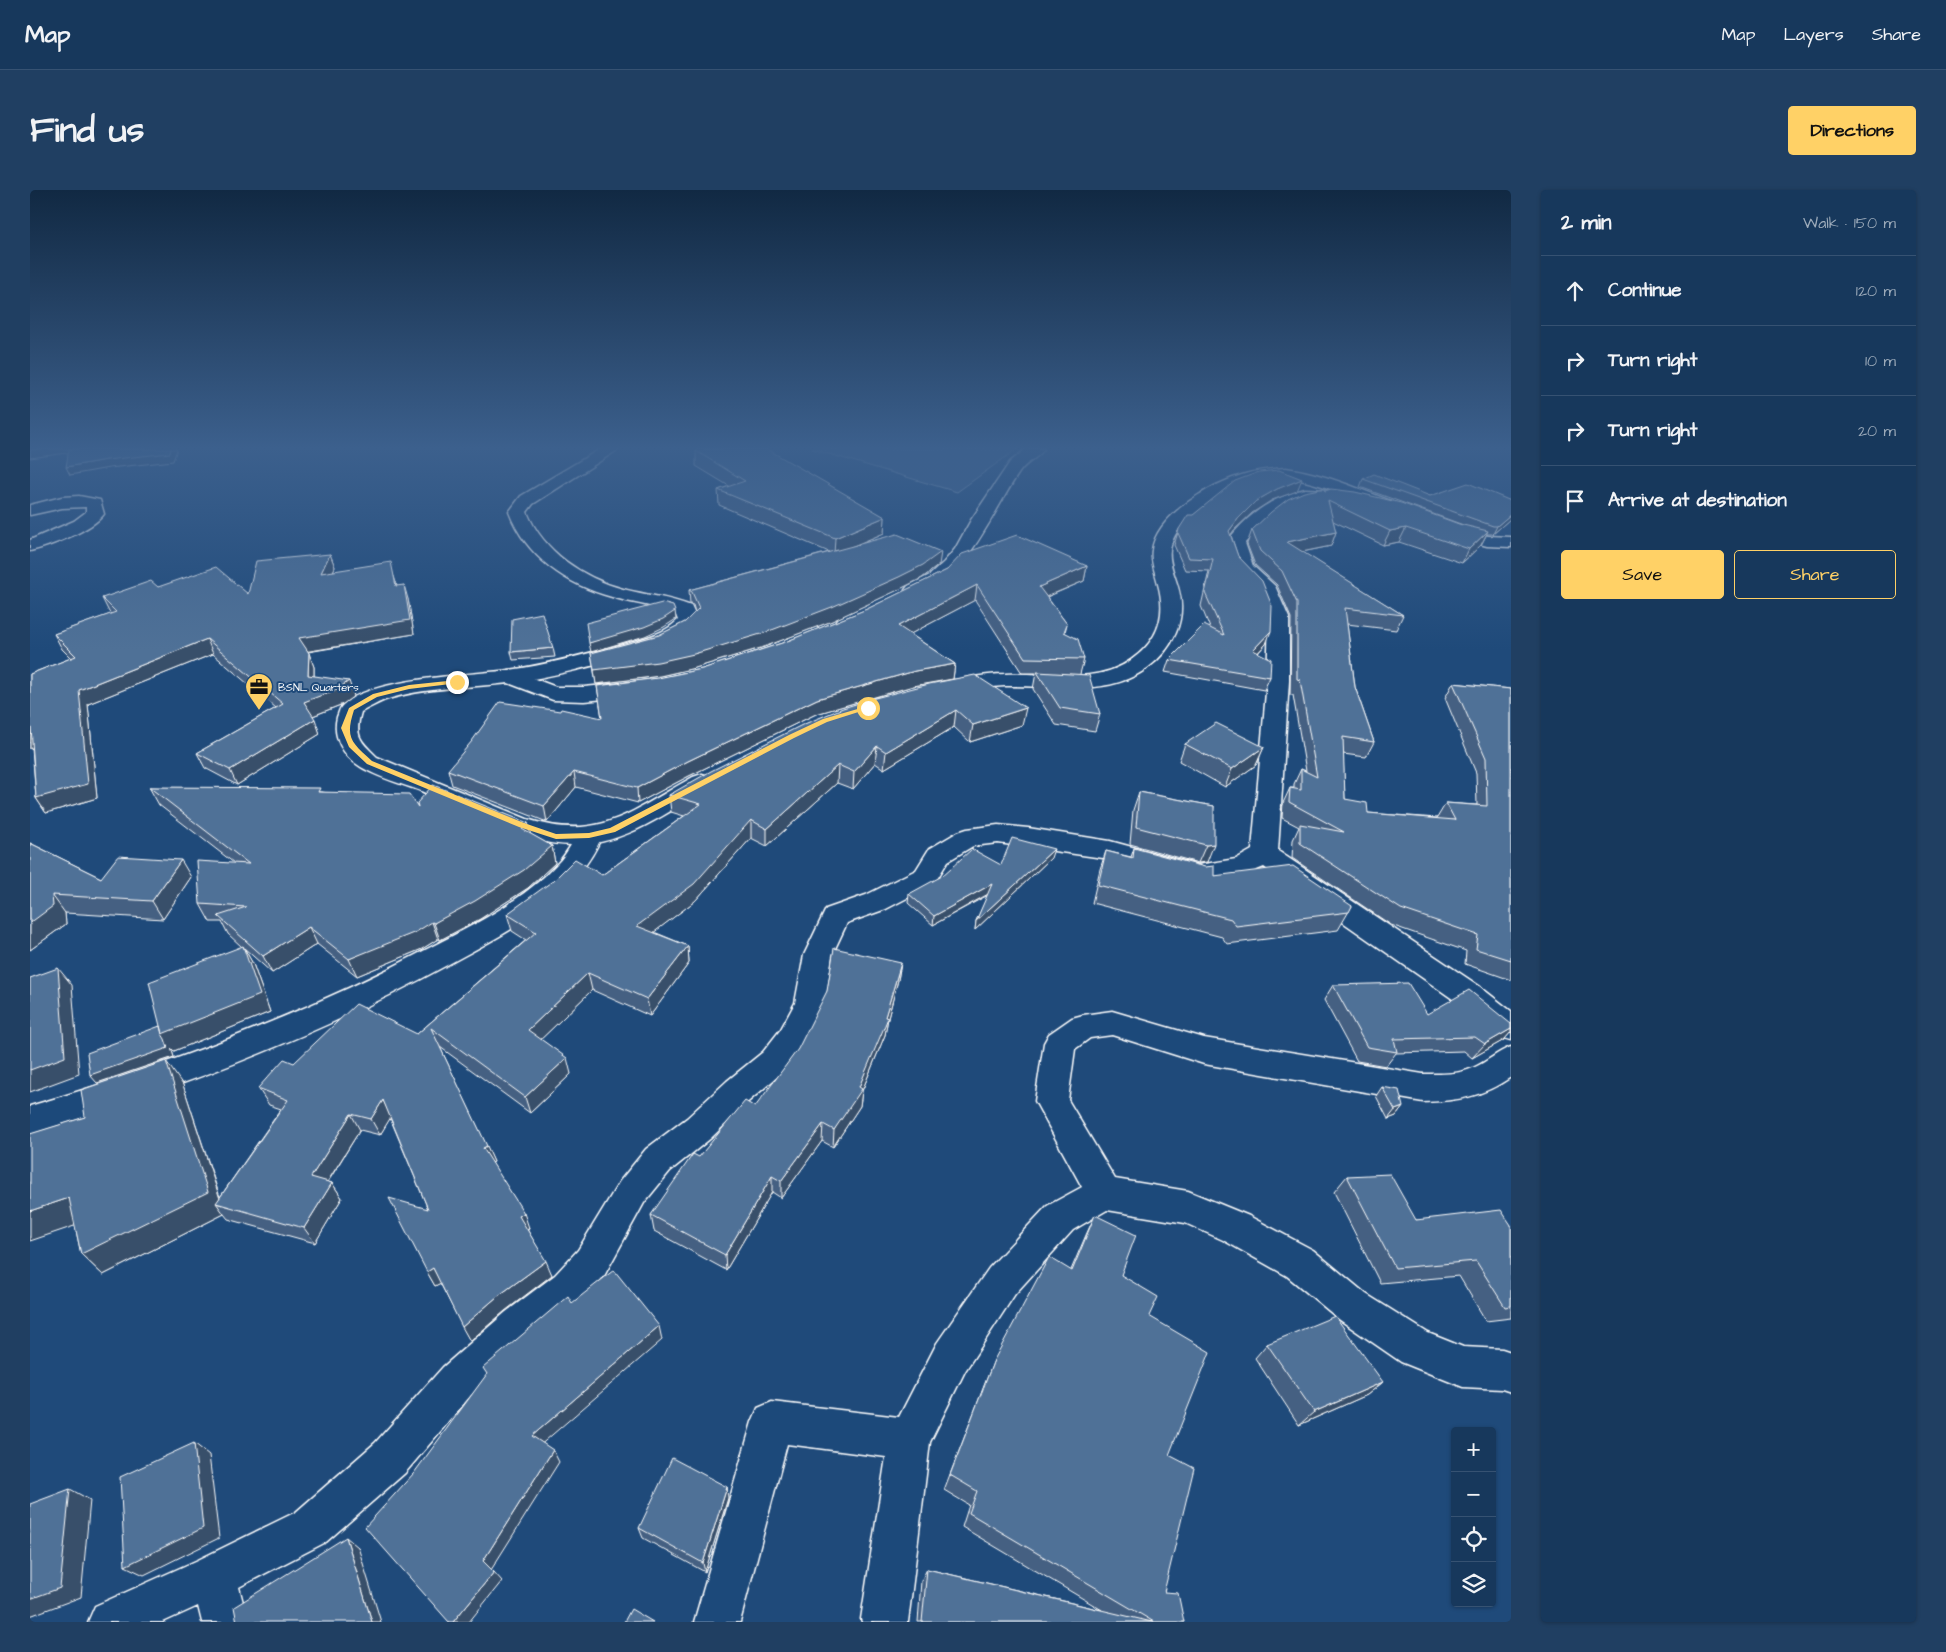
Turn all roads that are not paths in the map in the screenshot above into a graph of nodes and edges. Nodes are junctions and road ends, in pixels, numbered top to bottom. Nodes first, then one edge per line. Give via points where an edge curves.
1 (93, 516) edge
2 (519, 516) edge
3 (983, 516) edge
4 (1182, 516) edge
5 (1263, 516) edge
6 (1432, 523) edge
7 (1511, 542) edge
8 (30, 546) edge
9 (895, 600) edge
10 (511, 676) junction
11 (651, 687) edge
12 (930, 692) edge
13 (716, 775) edge
14 (589, 836) junction
15 (1265, 855) junction
16 (1511, 1028) edge
17 (1511, 1060) edge
18 (30, 1120) edge
19 (1104, 1193) junction
20 (1511, 1372) edge
21 (910, 1439) junction
22 (214, 1576) junction
23 (112, 1622) edge
24 (225, 1622) edge
25 (718, 1622) edge
26 (886, 1622) edge

1 - 8 street via 80,525
2 - 10 street via 534,542 556,562 611,591 670,603 684,610 688,621 680,630 661,640 585,661
3 - 9 street via 951,566 937,579
4 - 12 street via 1173,525 1161,551 1172,605 1165,636 1156,650 1142,661 1104,681 1004,680
5 - 15 street via 1236,542 1244,568 1268,590 1279,618 1278,681
6 - 7 street via 1487,541
10 - 11 street via 553,693 622,692
10 - 14 street via 409,687 375,696 351,709 345,728 351,746 369,762 521,825 556,836
13 - 14 street via 635,819
14 - 18 street via 580,855 551,886 508,917 413,971 292,1027 181,1073
15 - 16 street via 1468,994
15 - 22 street via 1242,867 1198,874 1110,850 1028,837 998,834 967,838 938,856 925,877 876,902 836,916 818,955 810,1003 792,1038 774,1061 658,1160 632,1192 591,1263 568,1288 457,1381 390,1458 311,1527
17 - 19 street via 1486,1077 1456,1087 1423,1088 1204,1051 1112,1023 1083,1027 1060,1043 1051,1101
19 - 20 street via 1188,1207 1220,1221 1300,1263 1353,1307 1415,1348 1463,1366
19 - 21 street via 1060,1218 1002,1282 951,1357
21 - 25 street via 772,1422
21 - 26 street
22 - 23 street
22 - 24 street

